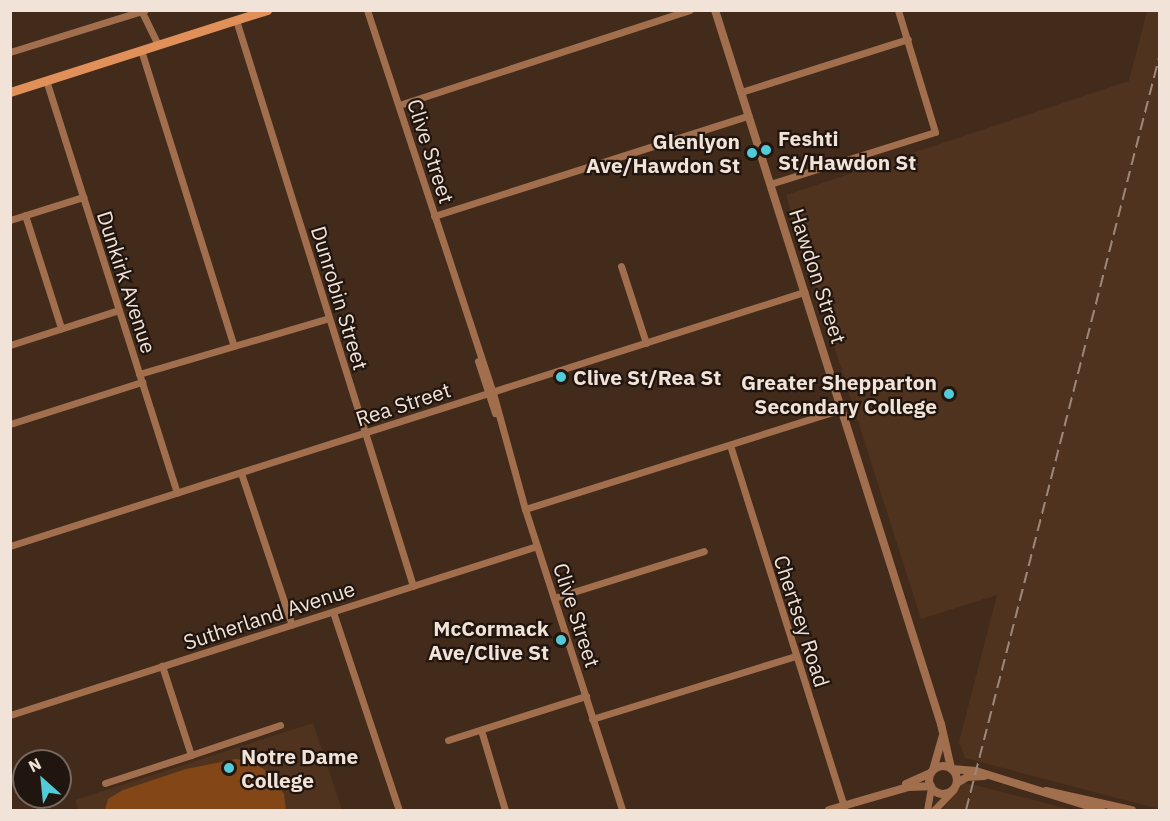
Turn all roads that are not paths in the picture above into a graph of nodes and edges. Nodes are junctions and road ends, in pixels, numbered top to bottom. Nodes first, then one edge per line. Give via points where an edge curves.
1 (267, 10) edge
2 (369, 10) edge
3 (690, 10) edge
4 (715, 10) edge
5 (898, 10) edge
6 (143, 11) edge
7 (236, 20) junction
8 (908, 39) junction
9 (158, 45) junction
10 (141, 50) junction
11 (10, 52) edge
12 (46, 80) junction
13 (10, 92) edge
14 (741, 92) junction
15 (399, 105) junction
16 (748, 116) junction
17 (770, 184) junction
18 (83, 196) junction
19 (25, 215) junction
20 (434, 216) junction
21 (10, 220) edge
22 (621, 266) dead end
23 (804, 292) junction
24 (119, 309) junction
25 (329, 318) junction
26 (61, 328) junction
27 (646, 343) junction
28 (10, 345) edge
29 (234, 346) junction
30 (141, 378) junction
31 (490, 394) junction
32 (842, 409) junction
33 (10, 424) edge
34 (365, 433) junction
35 (730, 445) junction
36 (241, 473) junction
37 (177, 493) junction
38 (525, 509) junction
39 (10, 546) edge
40 (537, 546) junction
41 (704, 551) dead end
42 (413, 586) junction
43 (554, 598) junction
44 (333, 612) junction
45 (292, 625) junction
46 (796, 656) junction
47 (162, 666) junction
48 (586, 696) junction
49 (10, 715) edge
50 (592, 719) junction
51 (941, 724) junction
52 (280, 725) dead end
53 (481, 730) junction
54 (448, 740) dead end
55 (191, 755) junction
56 (951, 769) junction
57 (932, 771) junction
58 (994, 777) junction
59 (105, 783) dead end
60 (955, 786) junction
61 (931, 787) junction
62 (883, 794) junction
63 (844, 806) junction
64 (1105, 808) edge
65 (399, 810) edge
66 (505, 810) edge
67 (622, 810) edge
68 (829, 810) edge
69 (927, 810) edge
70 (934, 810) edge
71 (1132, 810) edge

1 - 7 main road
2 - 15 street, Clive Street
3 - 15 street
4 - 14 street, Hawdon Street
5 - 8 street
6 - 9 street
6 - 11 street
7 - 9 main road
7 - 25 street, Dunrobin Street
8 - 14 street
8 - 17 street via 935,132
9 - 10 main road
10 - 12 main road
10 - 29 street
12 - 13 main road
12 - 18 street, Dunkirk Avenue
14 - 16 street, Hawdon Street
15 - 20 street, Clive Street
16 - 17 street, Hawdon Street
16 - 20 street
17 - 23 street, Hawdon Street
18 - 19 street
18 - 24 street, Dunkirk Avenue
19 - 21 street
19 - 26 street
20 - 31 street, Clive Street
22 - 27 street
23 - 27 street, Rea Street
23 - 32 street, Hawdon Street
24 - 26 street
24 - 30 street, Dunkirk Avenue
25 - 29 street
25 - 34 street, Dunrobin Street
26 - 28 street
27 - 31 street, Rea Street
29 - 30 street
30 - 33 street
30 - 37 street, Dunkirk Avenue
31 - 34 street, Rea Street
31 - 38 street, Clive Street
32 - 35 street
32 - 51 street, Hawdon Street
34 - 36 street, Rea Street
34 - 42 street, Dunrobin Street
35 - 38 street
35 - 46 street, Chertsey Road
36 - 37 street, Rea Street
36 - 45 street
37 - 39 street, Rea Street
38 - 40 street, Clive Street
40 - 42 street, Sutherland Avenue
40 - 43 street, Clive Street
41 - 43 street
42 - 44 street, Sutherland Avenue
43 - 48 street, Clive Street
44 - 45 street, Sutherland Avenue
44 - 65 street
45 - 47 street, Sutherland Avenue
46 - 50 street
46 - 63 street, Chertsey Road
47 - 49 street, Sutherland Avenue
47 - 55 street
48 - 50 street, Clive Street
48 - 53 street
50 - 67 street, Clive Street
51 - 56 street, Hawdon Street
51 - 57 street, Hawdon Street via 942,746
52 - 55 street
53 - 54 street
53 - 66 street
55 - 59 street
56 - 57 street via 940,766
56 - 58 street
56 - 60 street
57 - 61 street
57 - 62 street
58 - 60 street via 967,777
58 - 64 street
60 - 61 street via 941,794
60 - 70 street
61 - 62 street
61 - 69 street
62 - 63 street
63 - 68 street
64 - 71 street

